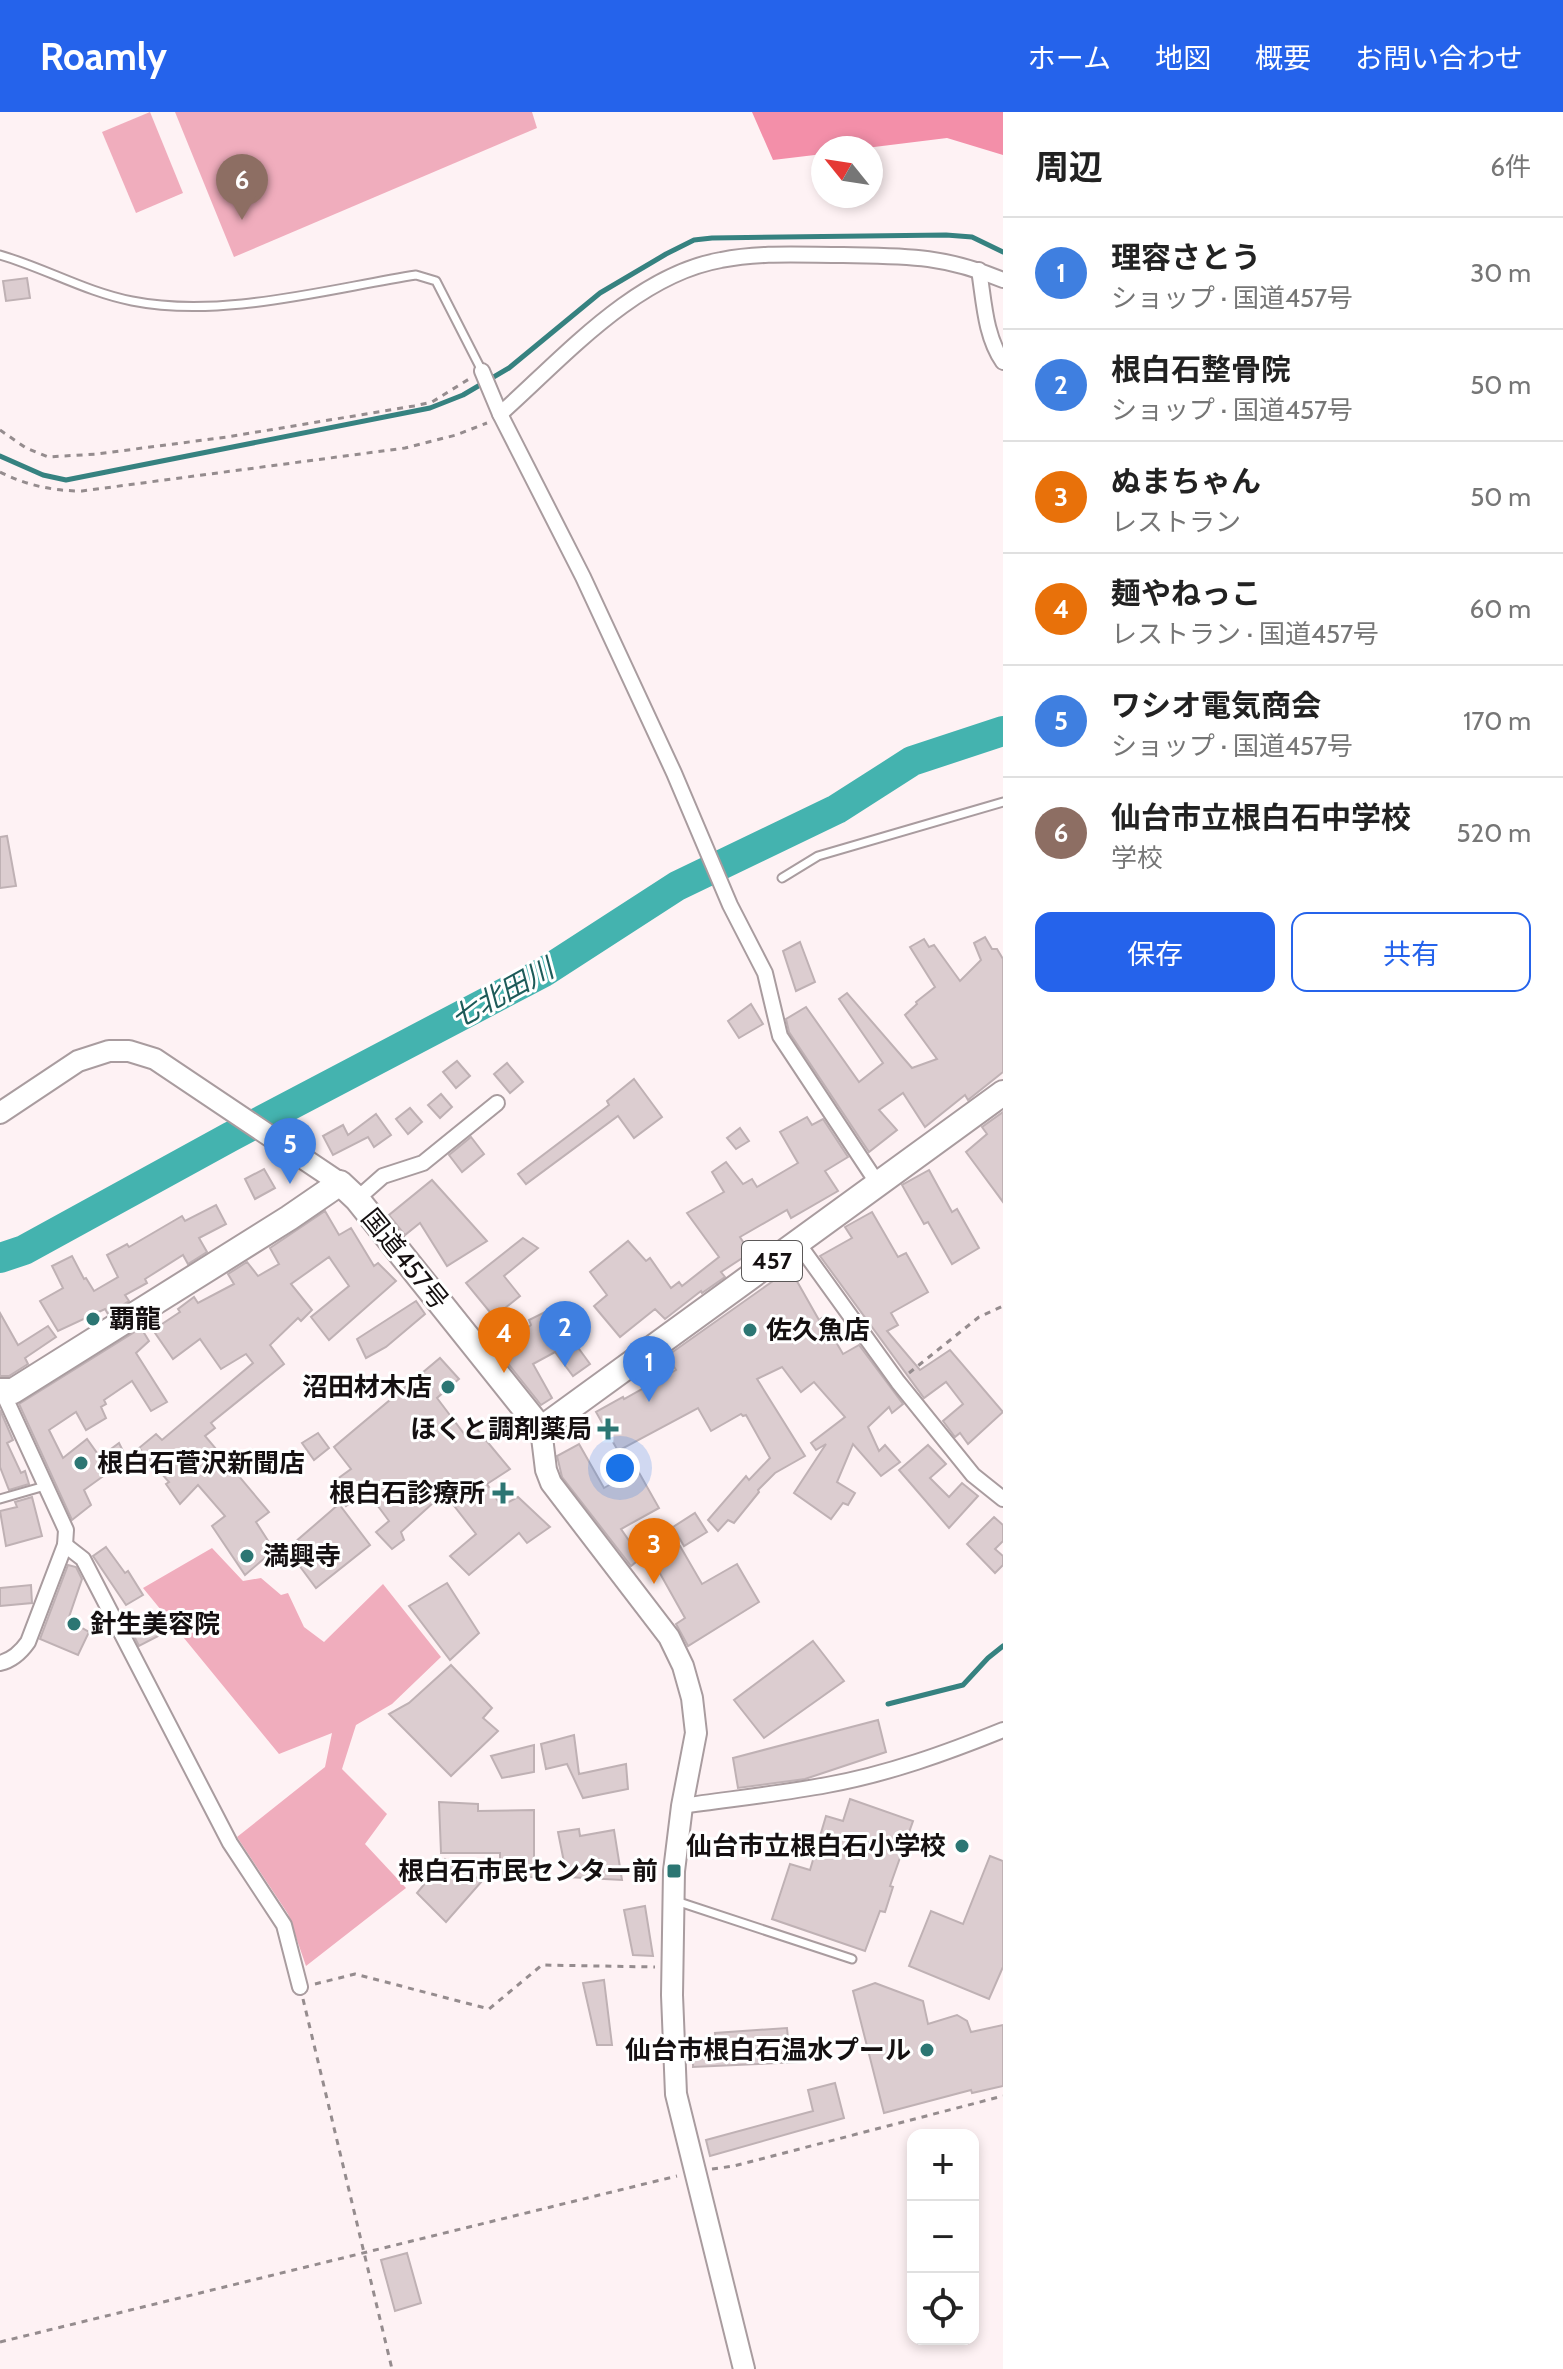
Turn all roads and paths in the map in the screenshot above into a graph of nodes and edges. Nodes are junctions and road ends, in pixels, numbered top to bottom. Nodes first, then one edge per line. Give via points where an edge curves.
1 (0, 255) edge
2 (979, 270) junction
3 (1003, 280) edge
4 (1003, 362) edge
5 (484, 374) junction
6 (498, 410) junction
7 (0, 430) edge
8 (0, 472) edge
9 (1003, 802) edge
10 (782, 878) dead end
11 (1003, 1093) edge
12 (497, 1103) dead end
13 (0, 1113) edge
14 (878, 1184) junction
15 (349, 1191) junction
16 (797, 1242) junction
17 (1003, 1306) edge
18 (898, 1382) junction
19 (2, 1392) edge
20 (541, 1429) junction
21 (45, 1486) junction
22 (0, 1499) edge
23 (1003, 1499) edge
24 (65, 1545) junction
25 (0, 1663) edge
26 (1003, 1730) edge
27 (682, 1806) junction
28 (674, 1900) junction
29 (852, 1959) dead end
30 (673, 1968) junction
31 (300, 1987) junction
32 (1003, 2096) edge
33 (696, 2171) junction
34 (362, 2253) junction
35 (0, 2342) edge
36 (392, 2369) edge
37 (744, 2369) edge

1 - 5 lane via 100,294 196,306 416,275 436,281
2 - 3 street
2 - 4 street via 989,331
2 - 6 street via 918,256 720,260 680,272 642,292
5 - 6 street
5 - 7 path via 414,406 97,454 48,457
6 - 8 path via 485,425 405,448 82,491 57,491
6 - 14 street via 583,577 765,973 780,1036
9 - 10 lane via 818,856
11 - 14 highway, 457
12 - 15 street via 423,1163
13 - 15 street via 78,1061 109,1051 142,1053
14 - 16 highway, 457
15 - 19 highway via 289,1218 13,1391
15 - 20 highway, 国道457号
16 - 18 street
16 - 20 highway, 457
17 - 18 path via 979,1317
18 - 23 street via 973,1475
19 - 21 street
20 - 27 street via 551,1483 669,1637 683,1666 696,1733
21 - 22 lane
21 - 24 street via 66,1530
24 - 25 street via 28,1642
24 - 31 street via 83,1559 224,1832 284,1925
26 - 27 street via 883,1772
27 - 28 street
28 - 29 lane
28 - 30 street
30 - 31 path via 542,1965 489,2009 355,1974
30 - 33 street via 676,2094
31 - 34 path
32 - 33 path via 734,2166
33 - 34 path
33 - 37 street
34 - 35 path
34 - 36 path

